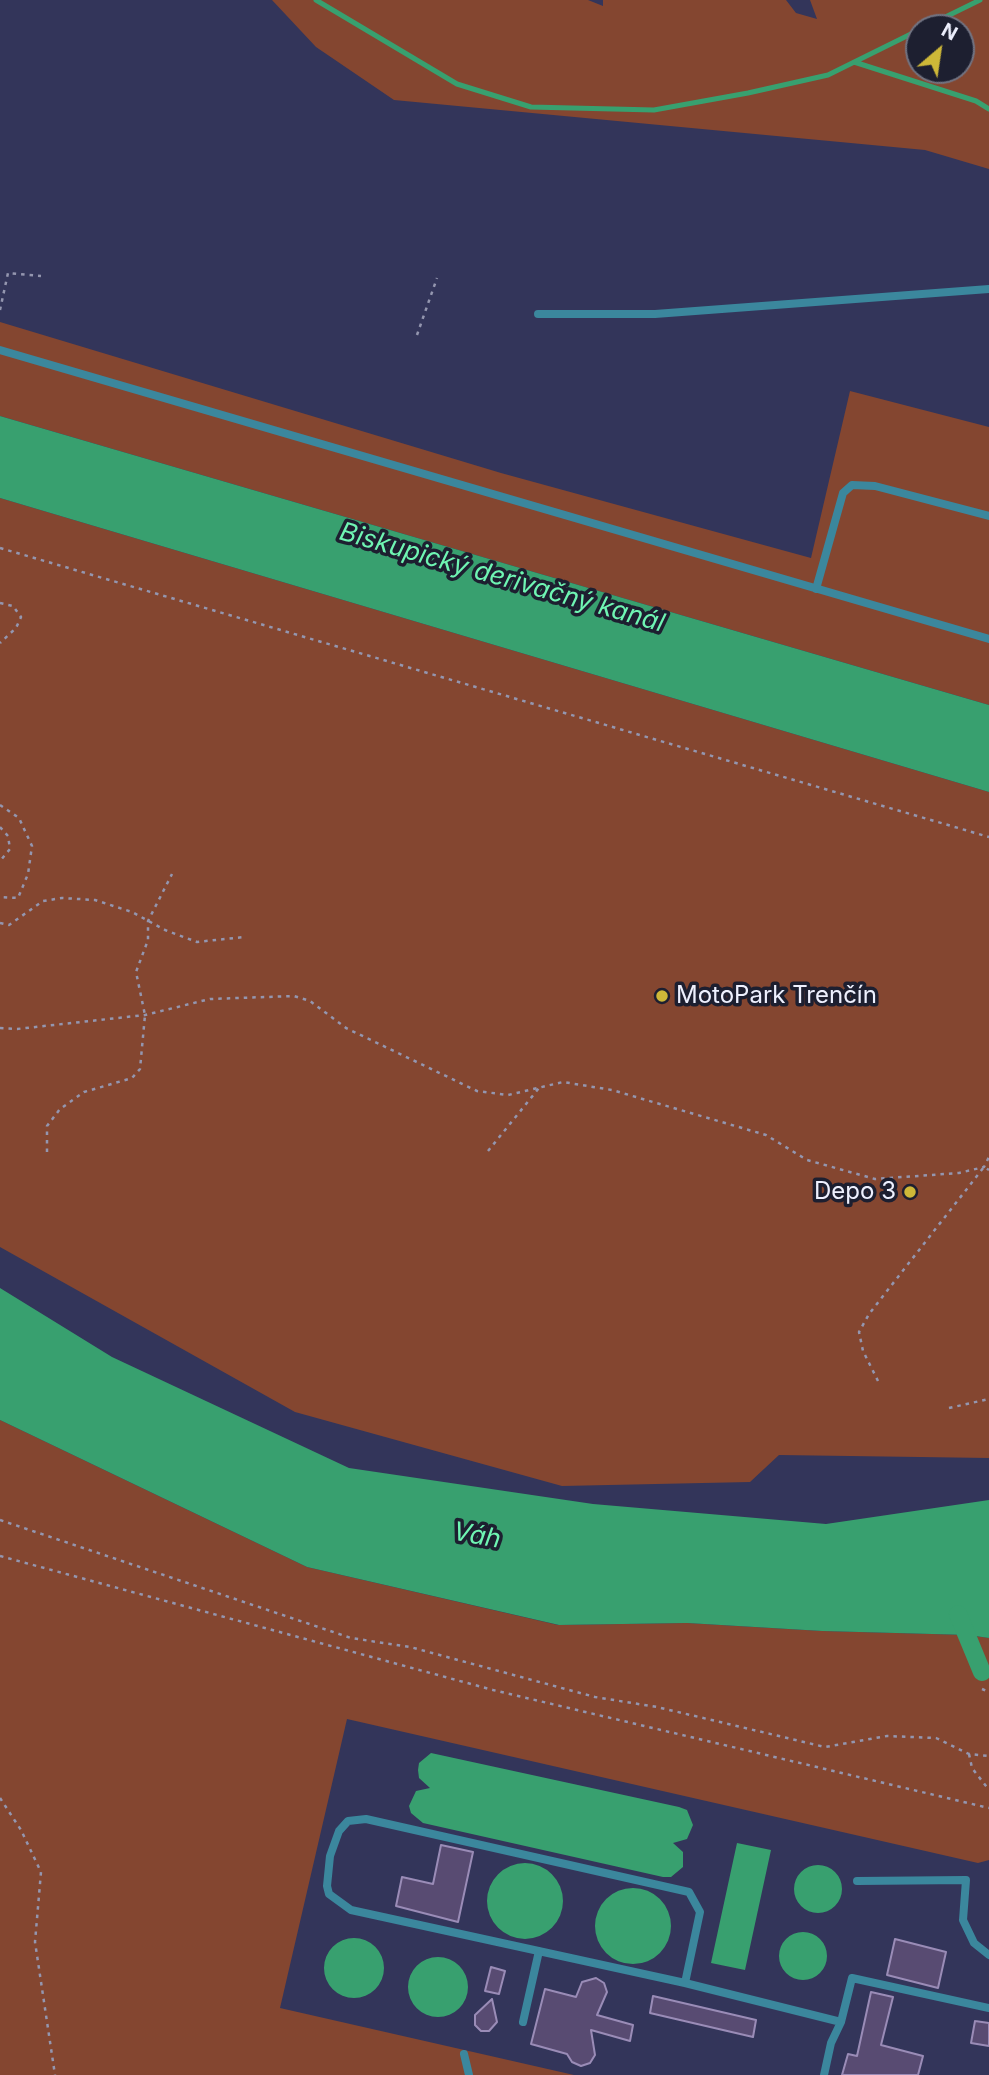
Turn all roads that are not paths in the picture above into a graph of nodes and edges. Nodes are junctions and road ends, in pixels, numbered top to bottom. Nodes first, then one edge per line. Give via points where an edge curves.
1 (989, 289) edge
2 (538, 314) dead end
3 (0, 350) edge
4 (989, 516) edge
5 (816, 589) junction
6 (989, 639) edge
7 (857, 1881) dead end
8 (539, 1951) junction
9 (989, 1955) edge
10 (685, 1983) junction
11 (989, 2008) edge
12 (523, 2022) dead end
13 (841, 2022) junction
14 (464, 2054) dead end
15 (470, 2075) edge
16 (824, 2075) edge

1 - 2 lane via 655,313
3 - 5 lane
4 - 5 lane via 875,486 852,485 843,493
5 - 6 lane
7 - 9 lane via 966,1880 963,1920 974,1943
8 - 10 lane
8 - 10 lane via 344,1906 330,1895 327,1886 330,1856 340,1831 348,1821 366,1819 690,1892 700,1912
8 - 12 lane
10 - 13 lane
11 - 13 lane via 852,1978
13 - 16 lane
14 - 15 lane

